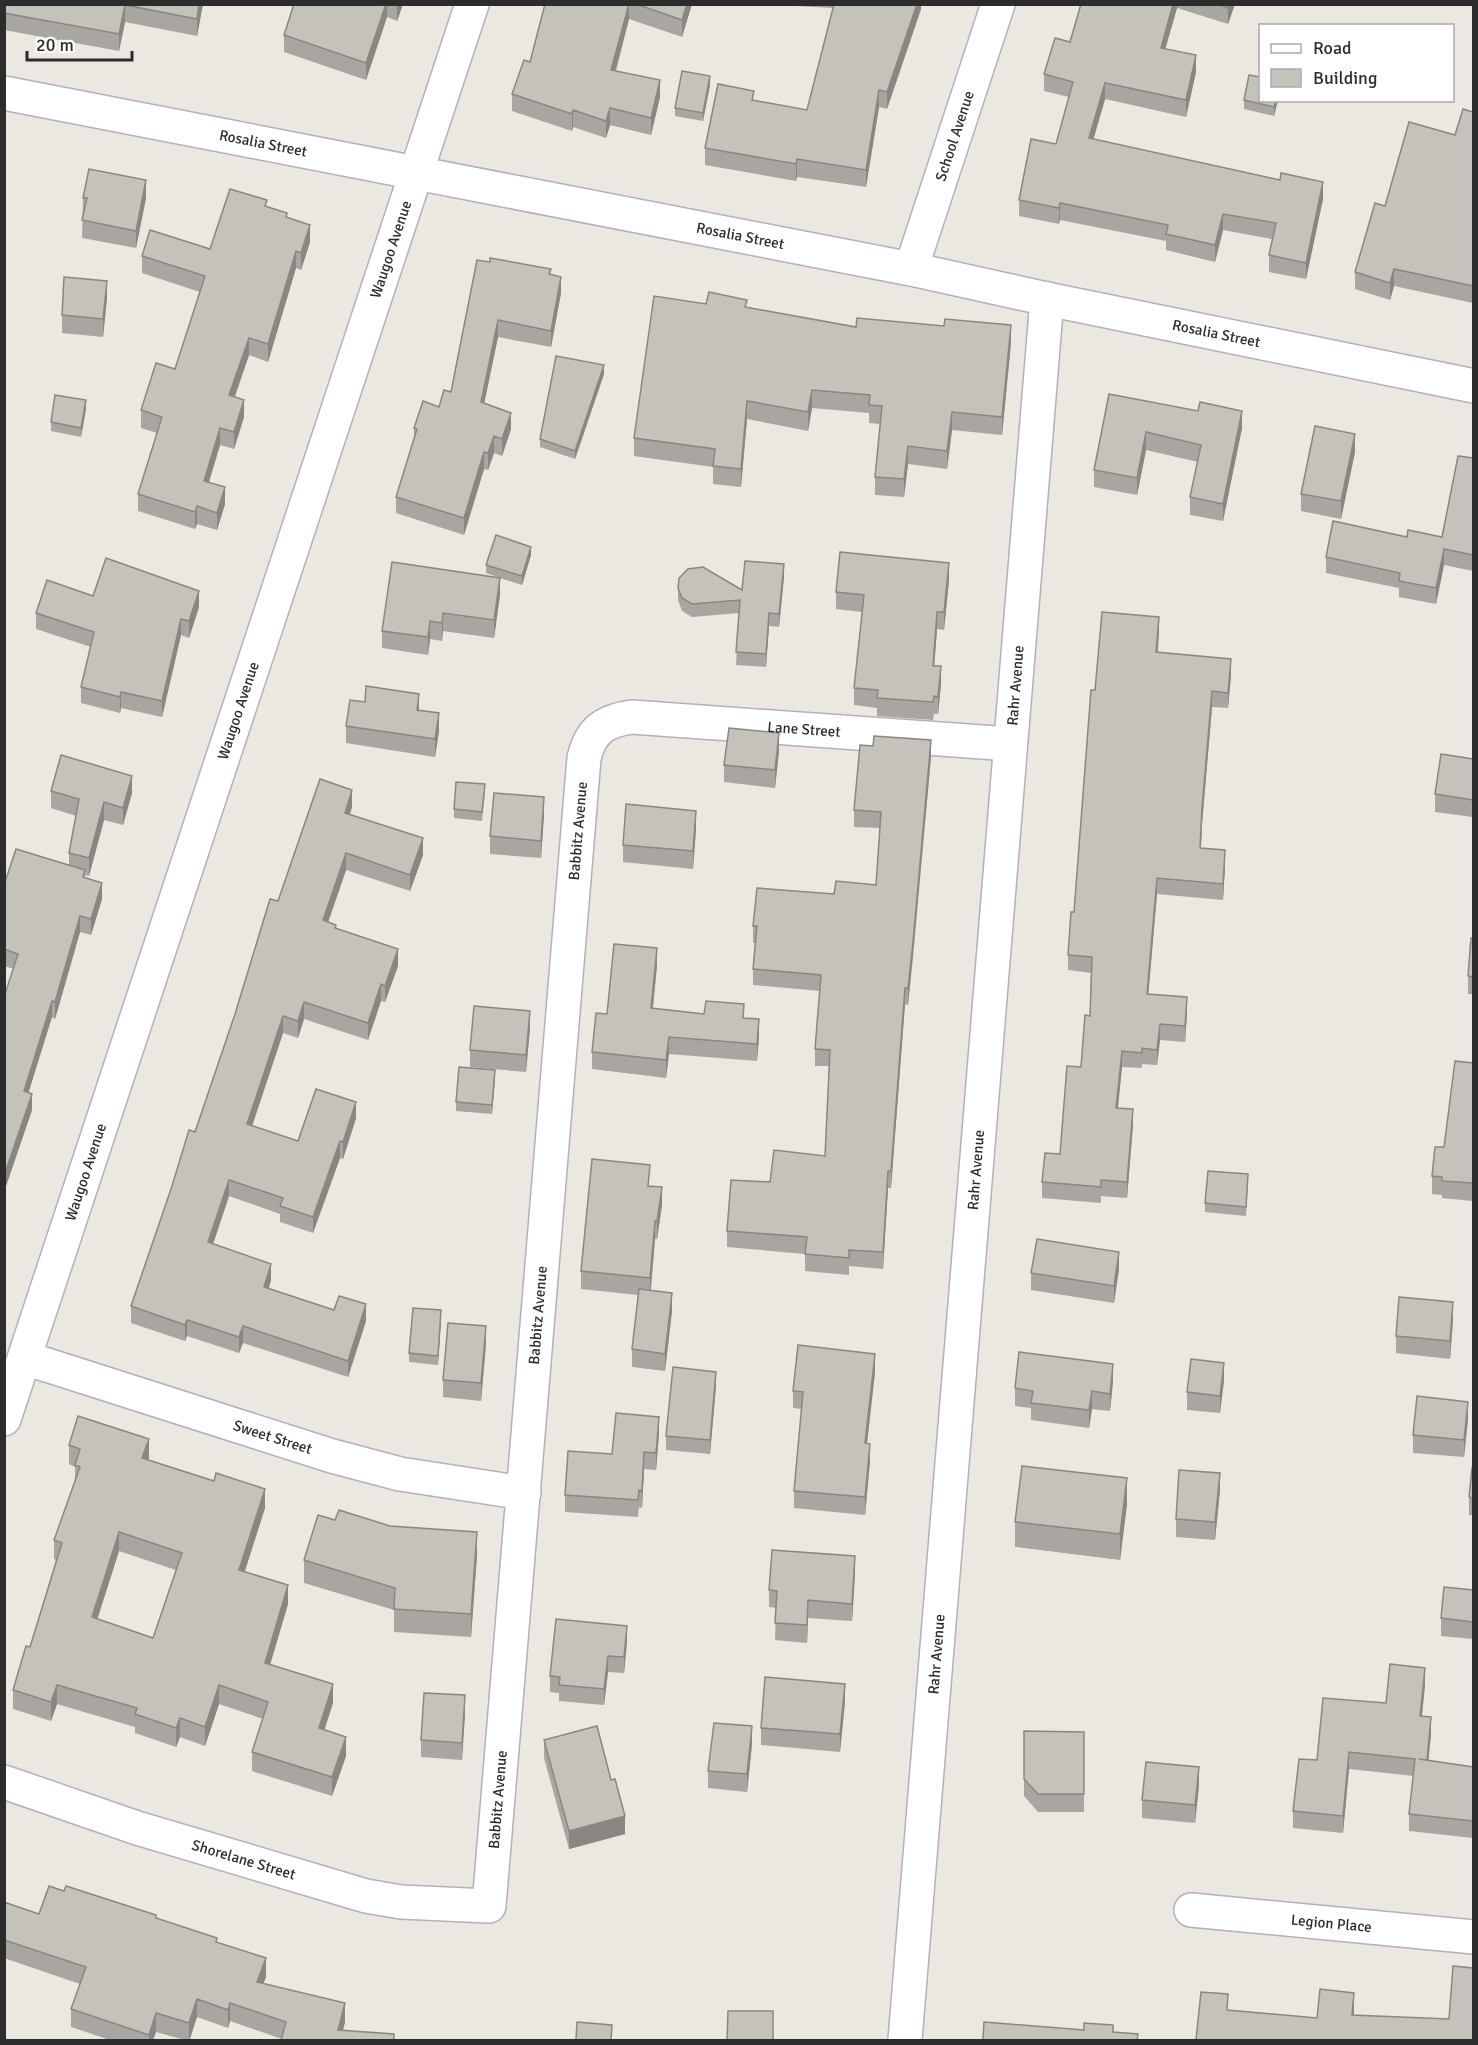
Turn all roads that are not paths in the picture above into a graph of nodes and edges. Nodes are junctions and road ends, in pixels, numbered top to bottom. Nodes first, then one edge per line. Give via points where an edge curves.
1 (472, 4) edge
2 (998, 4) edge
3 (4, 93) edge
4 (416, 172) junction
5 (911, 269) junction
6 (1047, 299) junction
7 (1473, 386) edge
8 (599, 728) joint
9 (1010, 744) junction
10 (25, 1358) junction
11 (4, 1419) edge
12 (524, 1493) junction
13 (4, 1782) edge
14 (489, 1906) joint
15 (1191, 1910) dead end
16 (1473, 1937) edge
17 (905, 2040) edge

1 - 4 street, Waugoo Avenue
2 - 5 street, School Avenue
3 - 4 street, Rosalia Street
4 - 5 street, Rosalia Street
4 - 10 street, Waugoo Avenue
5 - 6 street, Rosalia Street
6 - 7 street, Rosalia Street
6 - 9 street, Rahr Avenue
8 - 9 street, Lane Street via 613,720 632,717
8 - 12 street, Babbitz Avenue via 588,743 584,758
9 - 17 street, Rahr Avenue
10 - 11 street, Waugoo Avenue
10 - 12 street, Sweet Street via 332,1456 400,1474
12 - 14 street, Babbitz Avenue
13 - 14 street, Shorelane Street via 137,1828 366,1896 401,1902
15 - 16 street, Legion Place

